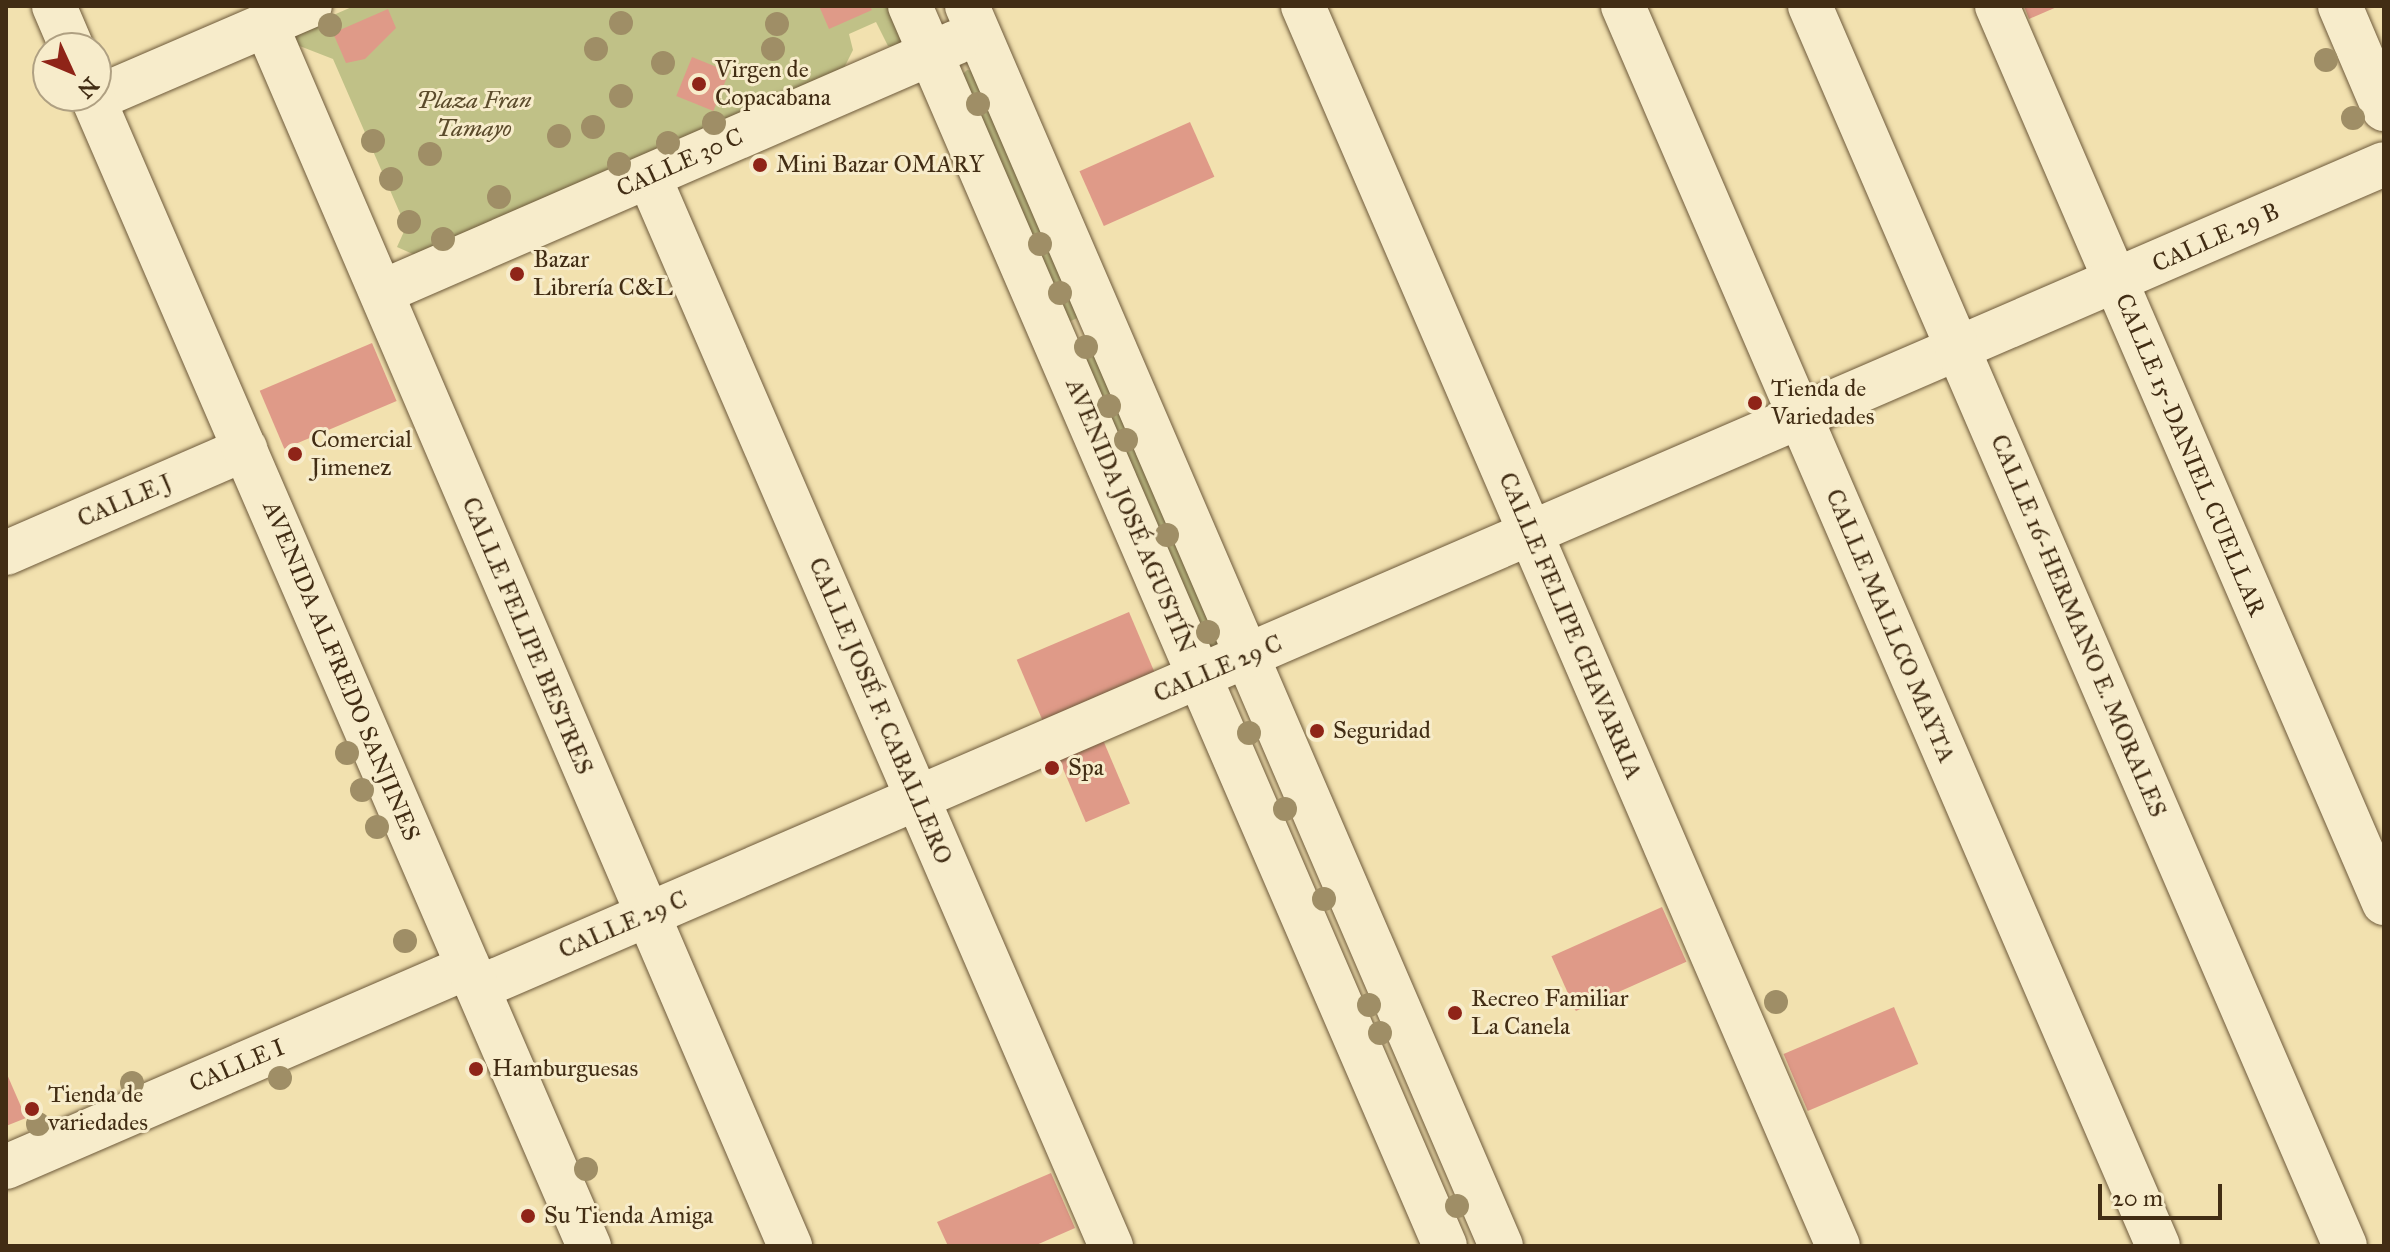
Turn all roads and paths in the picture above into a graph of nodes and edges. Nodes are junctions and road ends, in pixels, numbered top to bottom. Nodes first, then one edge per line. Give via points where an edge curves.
1 (54, 6) edge
2 (310, 6) edge
3 (910, 6) edge
4 (1303, 6) edge
5 (1623, 6) edge
6 (1810, 6) edge
7 (1997, 6) edge
8 (2340, 6) edge
9 (972, 20) edge
10 (266, 25) junction
11 (65, 32) edge
12 (931, 54) junction
13 (112, 90) edge
14 (2384, 109) edge
15 (99, 112) edge
16 (2384, 164) edge
17 (649, 177) junction
18 (2115, 282) junction
19 (382, 292) junction
20 (1959, 349) junction
21 (1801, 417) junction
22 (245, 449) junction
23 (1530, 535) junction
24 (6, 553) edge
25 (1247, 656) junction
26 (1200, 677) junction
27 (918, 799) junction
28 (2384, 903) edge
29 (647, 915) junction
30 (473, 977) junction
31 (1450, 1128) junction
32 (1403, 1149) junction
33 (6, 1167) edge
34 (589, 1246) edge
35 (790, 1246) edge
36 (1111, 1246) edge
37 (1445, 1246) edge
38 (1501, 1246) edge
39 (1838, 1246) edge
40 (2158, 1246) edge
41 (2345, 1246) edge

1 - 11 street
2 - 10 street
3 - 12 street, AVENIDA JOSÉ AGUSTÍN
4 - 23 street, CALLE FELIPE CHAVARRIA
5 - 21 street, CALLE MALLCO MAYTA
6 - 20 street, CALLE 16-HERMANO E. MORALES
7 - 18 street, CALLE 15-DANIEL CUELLAR
8 - 14 street
9 - 12 street, CALLE 30 C
9 - 25 street
10 - 13 street
10 - 19 street, CALLE FELIPE BESTRES
12 - 17 street, CALLE 30 C
12 - 26 street, AVENIDA JOSÉ AGUSTÍN
15 - 22 street, AVENIDA ALFREDO SANJINES
16 - 18 street, CALLE 29 B
17 - 19 street, CALLE 30 C
17 - 27 street, CALLE JOSÉ F. CABALLERO
18 - 20 street, CALLE 29 B
18 - 28 street, CALLE 15-DANIEL CUELLAR
19 - 29 street, CALLE FELIPE BESTRES
20 - 21 street, CALLE 29 C
20 - 41 street, CALLE 16-HERMANO E. MORALES
21 - 23 street, CALLE 29 C
21 - 40 street, CALLE MALLCO MAYTA
22 - 24 street, CALLE J
22 - 30 street, AVENIDA ALFREDO SANJINES
23 - 25 street, CALLE 29 C
23 - 39 street, CALLE FELIPE CHAVARRIA
25 - 26 street, CALLE 29 C
25 - 31 street
26 - 27 street, CALLE 29 C
26 - 32 street, AVENIDA JOSÉ AGUSTÍN
27 - 29 street, CALLE 29 C
27 - 36 street, CALLE JOSÉ F. CABALLERO
29 - 30 street, CALLE 29 C
29 - 35 street, CALLE FELIPE BESTRES
30 - 33 street, CALLE I
30 - 34 street, AVENIDA ALFREDO SANJINES
31 - 32 street
31 - 38 street
32 - 37 street, AVENIDA JOSÉ AGUSTÍN

